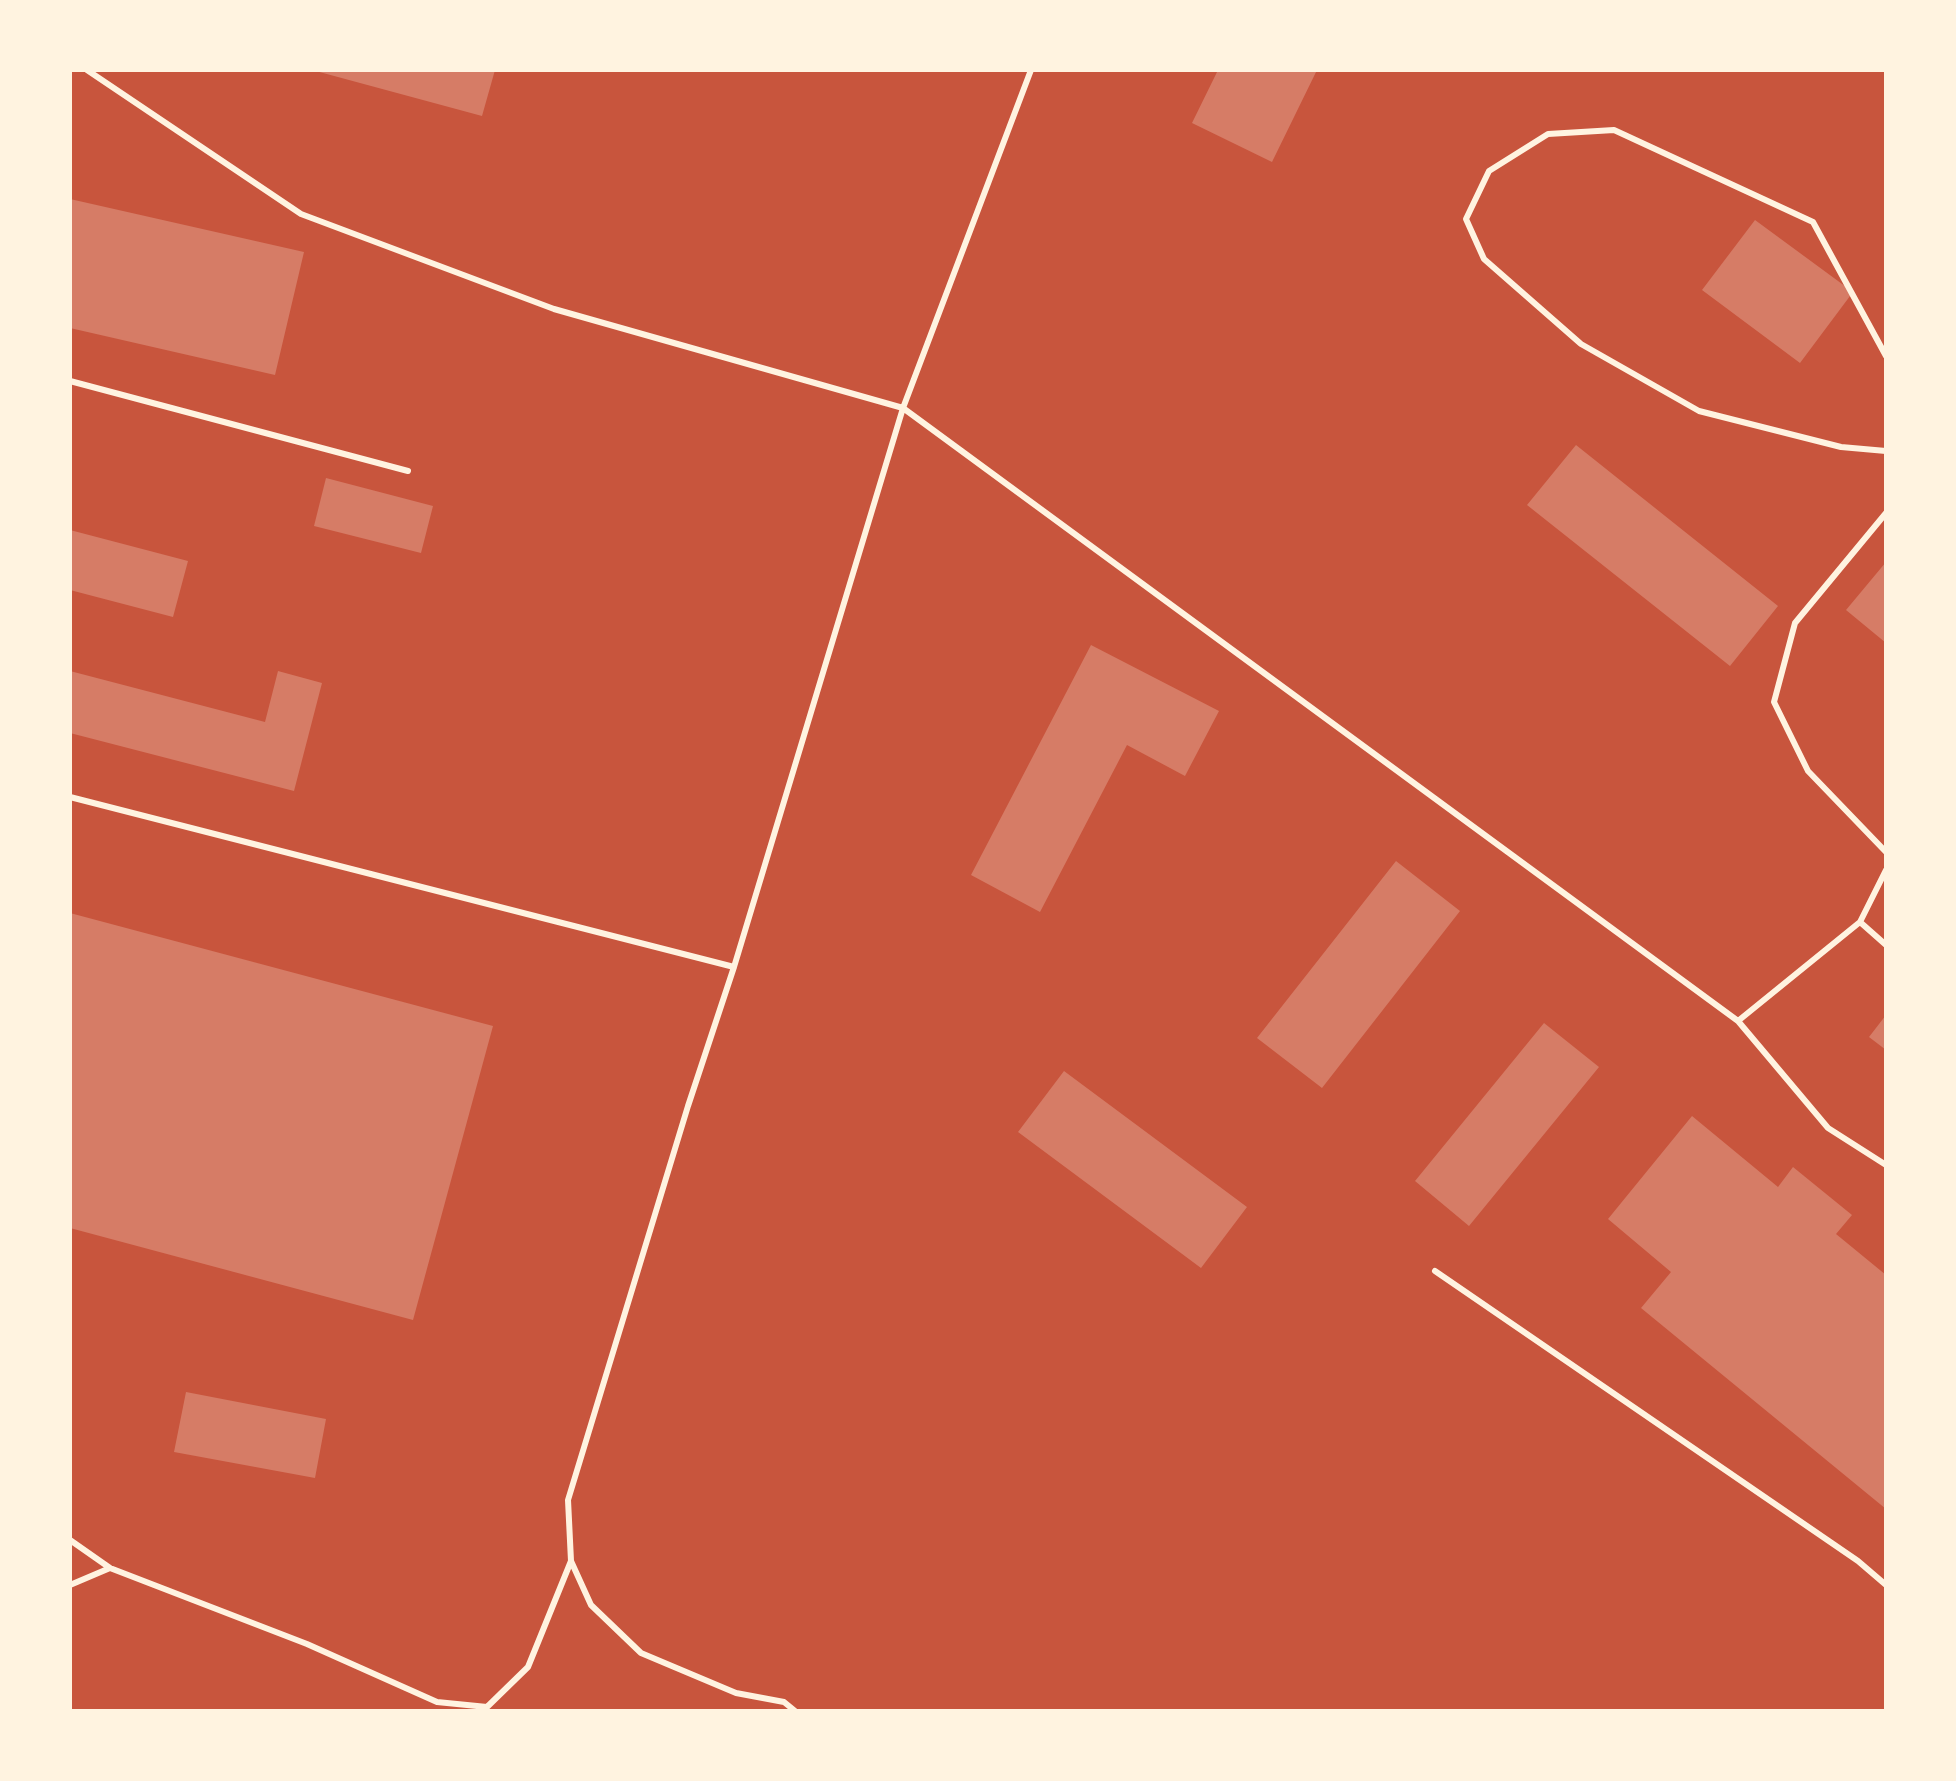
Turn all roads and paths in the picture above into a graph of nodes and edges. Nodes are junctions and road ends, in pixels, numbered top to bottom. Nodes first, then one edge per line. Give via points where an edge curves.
1 (87, 70) edge
2 (1031, 70) edge
3 (1886, 356) edge
4 (70, 381) edge
5 (903, 408) junction
6 (1886, 451) edge
7 (408, 471) dead end
8 (1886, 513) edge
9 (70, 797) edge
10 (1886, 852) edge
11 (1886, 870) edge
12 (1860, 922) junction
13 (1886, 945) edge
14 (734, 967) junction
15 (1738, 1021) junction
16 (1886, 1165) edge
17 (1435, 1271) dead end
18 (70, 1540) edge
19 (571, 1561) junction
20 (110, 1568) junction
21 (70, 1585) edge
22 (1886, 1585) edge
23 (488, 1709) edge
24 (795, 1711) edge

1 - 5 lane via 301,214 554,309
2 - 5 lane
3 - 6 lane via 1813,222 1614,130 1548,134 1489,171 1466,219 1484,259 1581,344 1699,411 1841,447
4 - 7 lane
5 - 14 lane
5 - 15 lane
8 - 10 lane via 1795,623 1774,702 1808,771
9 - 14 lane
11 - 12 lane
12 - 13 lane
12 - 15 lane
14 - 19 lane via 568,1500
15 - 16 lane via 1828,1128
17 - 22 lane
18 - 20 lane
19 - 23 lane via 528,1667
19 - 24 lane via 591,1605 641,1653 736,1693 784,1702
20 - 21 lane
20 - 23 lane via 307,1644 437,1702

